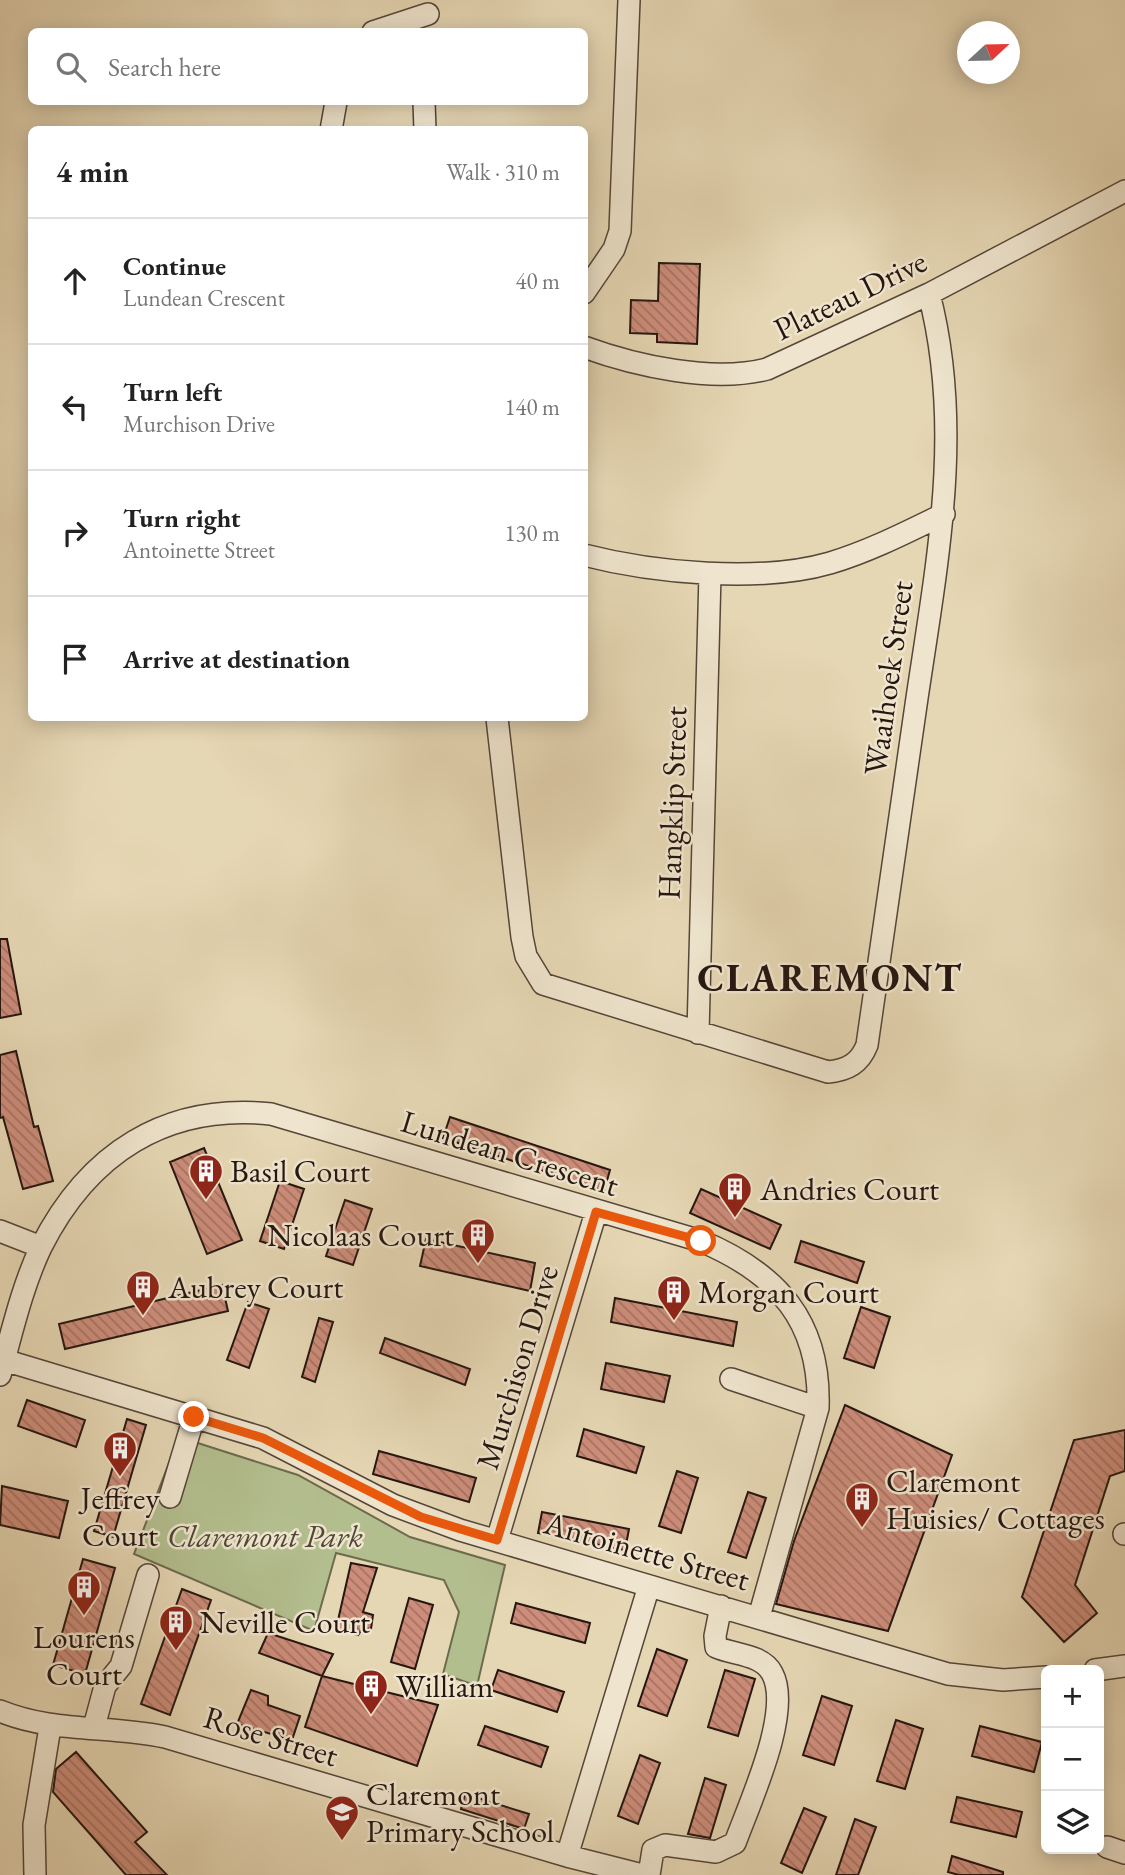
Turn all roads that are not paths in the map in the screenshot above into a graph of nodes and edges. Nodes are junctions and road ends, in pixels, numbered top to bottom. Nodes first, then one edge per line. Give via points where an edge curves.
1 (629, 0) edge
2 (428, 15) edge
3 (386, 28) edge
4 (335, 105) edge
5 (424, 105) edge
6 (332, 126) edge
7 (425, 126) edge
8 (1125, 191) edge
9 (588, 287) edge
10 (929, 294) junction
11 (588, 348) edge
12 (944, 514) junction
13 (588, 556) edge
14 (710, 574) junction
15 (497, 721) edge
16 (698, 1033) junction
17 (596, 1212) junction
18 (0, 1231) edge
19 (41, 1247) junction
20 (2, 1367) edge
21 (731, 1379) dead end
22 (818, 1408) junction
23 (194, 1417) junction
24 (170, 1497) dead end
25 (497, 1540) junction
26 (148, 1574) dead end
27 (649, 1586) junction
28 (721, 1606) junction
29 (759, 1617) junction
30 (1125, 1666) edge
31 (1104, 1669) edge
32 (1041, 1677) edge
33 (0, 1711) edge
34 (50, 1727) junction
35 (94, 1727) junction
36 (567, 1856) junction
37 (35, 1875) edge
38 (642, 1875) edge
39 (649, 1875) edge

1 - 9 street via 620,231 614,249
2 - 3 street
4 - 6 street
5 - 7 street
8 - 10 street, Plateau Drive
10 - 11 street, Plateau Drive via 783,363 750,373 654,366
10 - 12 street, Waaihoek Street via 944,361
12 - 14 street via 830,563
12 - 16 street, Waaihoek Street via 862,1057 851,1066 828,1072
13 - 14 street
14 - 16 street, Hangklip Street
15 - 16 street via 522,937 538,978 549,988
17 - 19 street, Lundean Crescent via 271,1114 229,1112 190,1117 142,1133 99,1166 66,1206
17 - 22 street, Lundean Crescent via 701,1241 738,1257 768,1278 793,1309 810,1344
17 - 25 street, Murchison Drive
18 - 19 street
19 - 20 street, Lundean Crescent
20 - 23 street, Antoinette Street
21 - 22 street
22 - 29 street, Lundean Crescent
23 - 24 street
23 - 25 street, Antoinette Street via 263,1438 421,1517
25 - 27 street, Antoinette Street
26 - 35 street via 121,1665 106,1686
27 - 28 street, Antoinette Street
27 - 36 street
28 - 29 street, Antoinette Street
28 - 39 street via 716,1647 755,1658 772,1673 779,1702 766,1759 735,1843 716,1852 665,1845 653,1850
29 - 32 street, Antoinette Street via 948,1674 1003,1680
30 - 31 street
33 - 34 street, Rose Street
34 - 35 street, Rose Street
34 - 37 street via 34,1825
35 - 36 street, Rose Street via 165,1737
36 - 38 street, Rose Street

